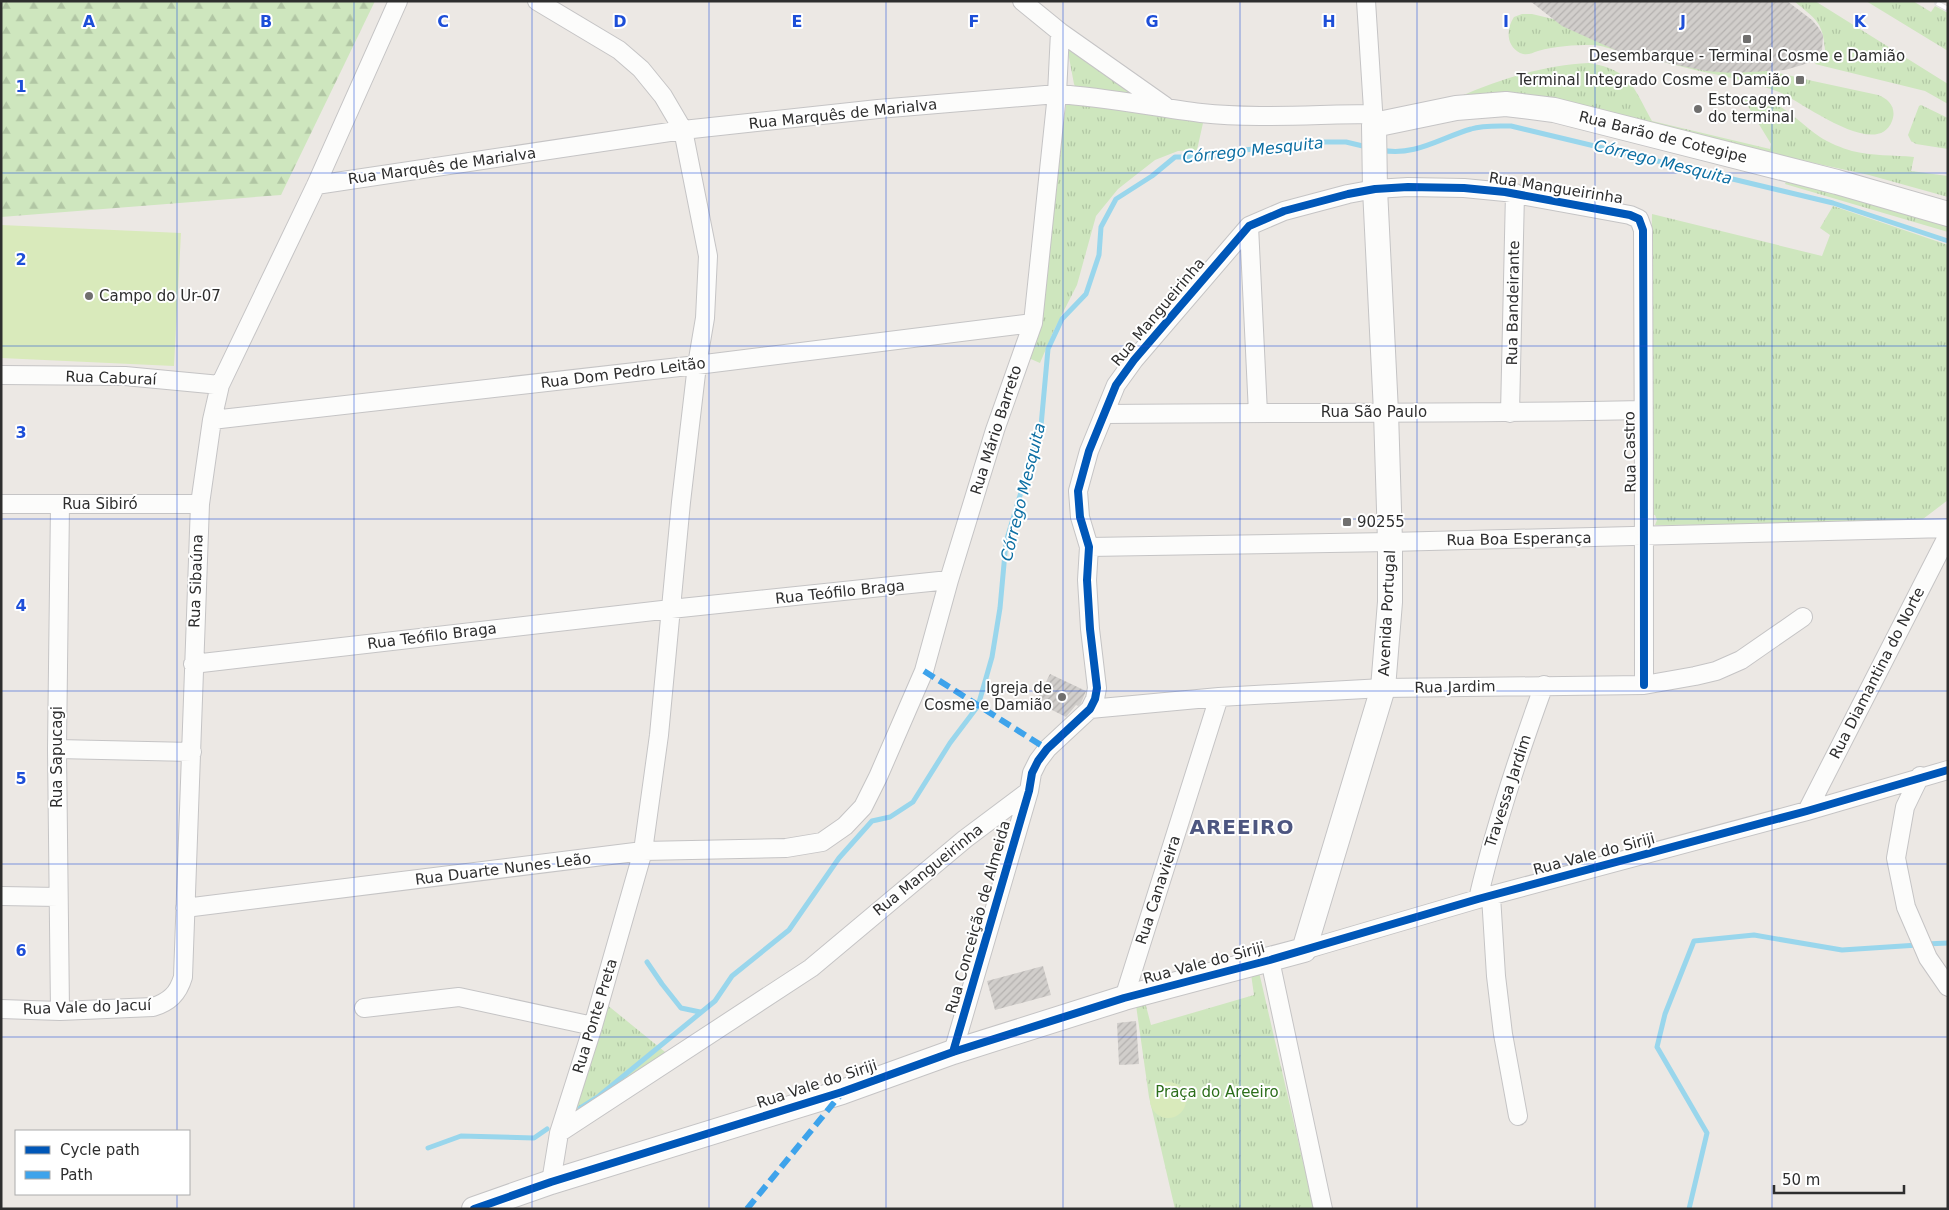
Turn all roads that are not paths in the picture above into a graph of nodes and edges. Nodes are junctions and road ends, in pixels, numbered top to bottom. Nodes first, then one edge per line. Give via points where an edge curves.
1 (398, 1) edge
2 (537, 1) edge
3 (1022, 1) edge
4 (1366, 1) edge
5 (1060, 32) junction
6 (1057, 94) junction
7 (1167, 108) junction
8 (683, 130) junction
9 (1374, 137) junction
10 (316, 185) junction
11 (1375, 189) junction
12 (1514, 193) junction
13 (1948, 214) edge
14 (1639, 219) joint
15 (1249, 226) junction
16 (1033, 324) junction
17 (697, 365) junction
18 (1, 375) edge
19 (220, 386) junction
20 (1643, 410) junction
21 (1258, 412) junction
22 (1386, 412) junction
23 (1510, 413) junction
24 (1105, 414) junction
25 (212, 420) junction
26 (1, 504) edge
27 (60, 504) junction
28 (200, 504) junction
29 (1948, 528) edge
30 (1948, 535) edge
31 (1645, 536) junction
32 (1390, 542) junction
33 (1089, 547) junction
34 (949, 580) junction
35 (671, 609) junction
36 (1804, 617) dead end
37 (193, 664) junction
38 (1544, 685) junction
39 (1644, 685) junction
40 (1383, 688) junction
41 (1219, 697) junction
42 (1090, 709) junction
43 (57, 750) junction
44 (192, 752) junction
45 (1948, 770) edge
46 (1920, 776) junction
47 (1029, 791) junction
48 (1807, 810) junction
49 (822, 842) joint
50 (643, 851) junction
51 (1, 896) edge
52 (58, 897) junction
53 (1484, 897) junction
54 (185, 908) junction
55 (1304, 950) junction
56 (1270, 960) junction
57 (1948, 986) edge
58 (172, 998) joint
59 (1124, 998) junction
60 (364, 1008) dead end
61 (1, 1010) edge
62 (60, 1011) junction
63 (593, 1026) junction
64 (953, 1052) junction
65 (1518, 1116) dead end
66 (559, 1133) junction
67 (551, 1182) junction
68 (509, 1202) edge
69 (474, 1209) edge
70 (1323, 1209) edge

1 - 10 street, Rua Sibaúna
2 - 8 street via 619,50 663,96
3 - 5 street
4 - 9 street
5 - 6 street, Rua Mário Barreto
5 - 7 street
6 - 7 street, Rua Marquês de Marialva
6 - 8 street, Rua Marquês de Marialva
6 - 16 street, Rua Mário Barreto
7 - 9 street, Rua Marquês de Marialva via 1231,114
8 - 10 street, Rua Marquês de Marialva
8 - 17 street via 708,256 705,318
9 - 11 street, Avenida Portugal
9 - 13 street, Rua Barão de Cotegipe via 1466,107 1506,104 1554,110 1837,182
10 - 19 street, Rua Sibaúna
11 - 12 street, Rua Mangueirinha via 1464,188
11 - 15 street, Rua Mangueirinha via 1284,211
11 - 22 street, Avenida Portugal
12 - 14 street, Rua Mangueirinha
12 - 23 street, Rua Bandeirante
14 - 20 street, Rua Castro via 1643,230
15 - 21 street
15 - 24 street, Rua Mangueirinha via 1134,360 1116,385
16 - 17 street, Rua Dom Pedro Leitão
16 - 34 street, Rua Mário Barreto via 994,430
17 - 25 street, Rua Dom Pedro Leitão
17 - 35 street
18 - 19 street, Rua Caburaí via 125,376
19 - 25 street, Rua Sibaúna
20 - 23 street, Rua São Paulo
20 - 31 street, Rua Castro
21 - 22 street, Rua São Paulo
21 - 24 street, Rua São Paulo
22 - 23 street, Rua São Paulo
22 - 32 street, Avenida Portugal
24 - 33 street, Rua Mangueirinha via 1089,451 1078,491 1080,518
25 - 28 street, Rua Sibaúna
26 - 27 street, Rua Sibiró
27 - 28 street, Rua Sibiró
27 - 43 street, Rua Sapucagi
28 - 37 street, Rua Sibaúna
29 - 31 street, Rua Boa Esperança
30 - 48 street, Rua Diamantina do Norte
31 - 32 street, Rua Boa Esperança
31 - 39 street, Rua Castro
32 - 33 street, Rua Boa Esperança
32 - 40 street, Avenida Portugal via 1390,602
33 - 42 street, Rua Mangueirinha via 1087,580 1097,688
34 - 35 street, Rua Teófilo Braga
34 - 49 street, Rua Mário Barreto via 924,671 878,777 863,807 845,826
35 - 37 street, Rua Teófilo Braga
35 - 50 street
36 - 39 street, Rua Jardim via 1741,660 1716,671
37 - 44 street, Rua Sibaúna
38 - 39 street, Rua Jardim
38 - 40 street, Rua Jardim
38 - 53 street, Travessa Jardim via 1491,843
40 - 41 street, Rua Jardim
40 - 55 street, Avenida Portugal
41 - 42 street, Rua Jardim
41 - 59 street, Rua Canavieira
42 - 47 street via 1047,749 1032,773
43 - 44 street
43 - 52 street, Rua Sapucagi
44 - 54 street, Rua Sibaúna
45 - 46 street, Rua Vale do Siriji
46 - 48 street, Rua Vale do Siriji
46 - 57 street via 1905,807 1896,858 1906,907 1928,958
47 - 64 street, Rua Conceição de Almeida
47 - 66 street, Rua Mangueirinha via 965,839 810,968
48 - 53 street, Rua Vale do Siriji
49 - 50 street, Rua Duarte Nunes Leão via 786,848
50 - 54 street, Rua Duarte Nunes Leão
50 - 63 street, Rua Ponte Preta
51 - 52 street
52 - 62 street, Rua Sapucagi
53 - 55 street, Rua Vale do Siriji
53 - 65 street, Travessa Jardim
54 - 58 street, Rua Sibaúna via 183,977
55 - 56 street, Rua Vale do Siriji
56 - 59 street, Rua Vale do Siriji
56 - 70 street
58 - 62 street, Rua Vale do Jacuí via 153,1007
59 - 64 street, Rua Vale do Siriji
60 - 63 street via 459,997
61 - 62 street, Rua Vale do Jacuí
63 - 66 street, Rua Ponte Preta
64 - 67 street, Rua Vale do Siriji via 842,1092
66 - 67 street, Rua Ponte Preta
67 - 68 street, Rua Vale do Siriji
68 - 69 street, Rua Vale do Siriji

